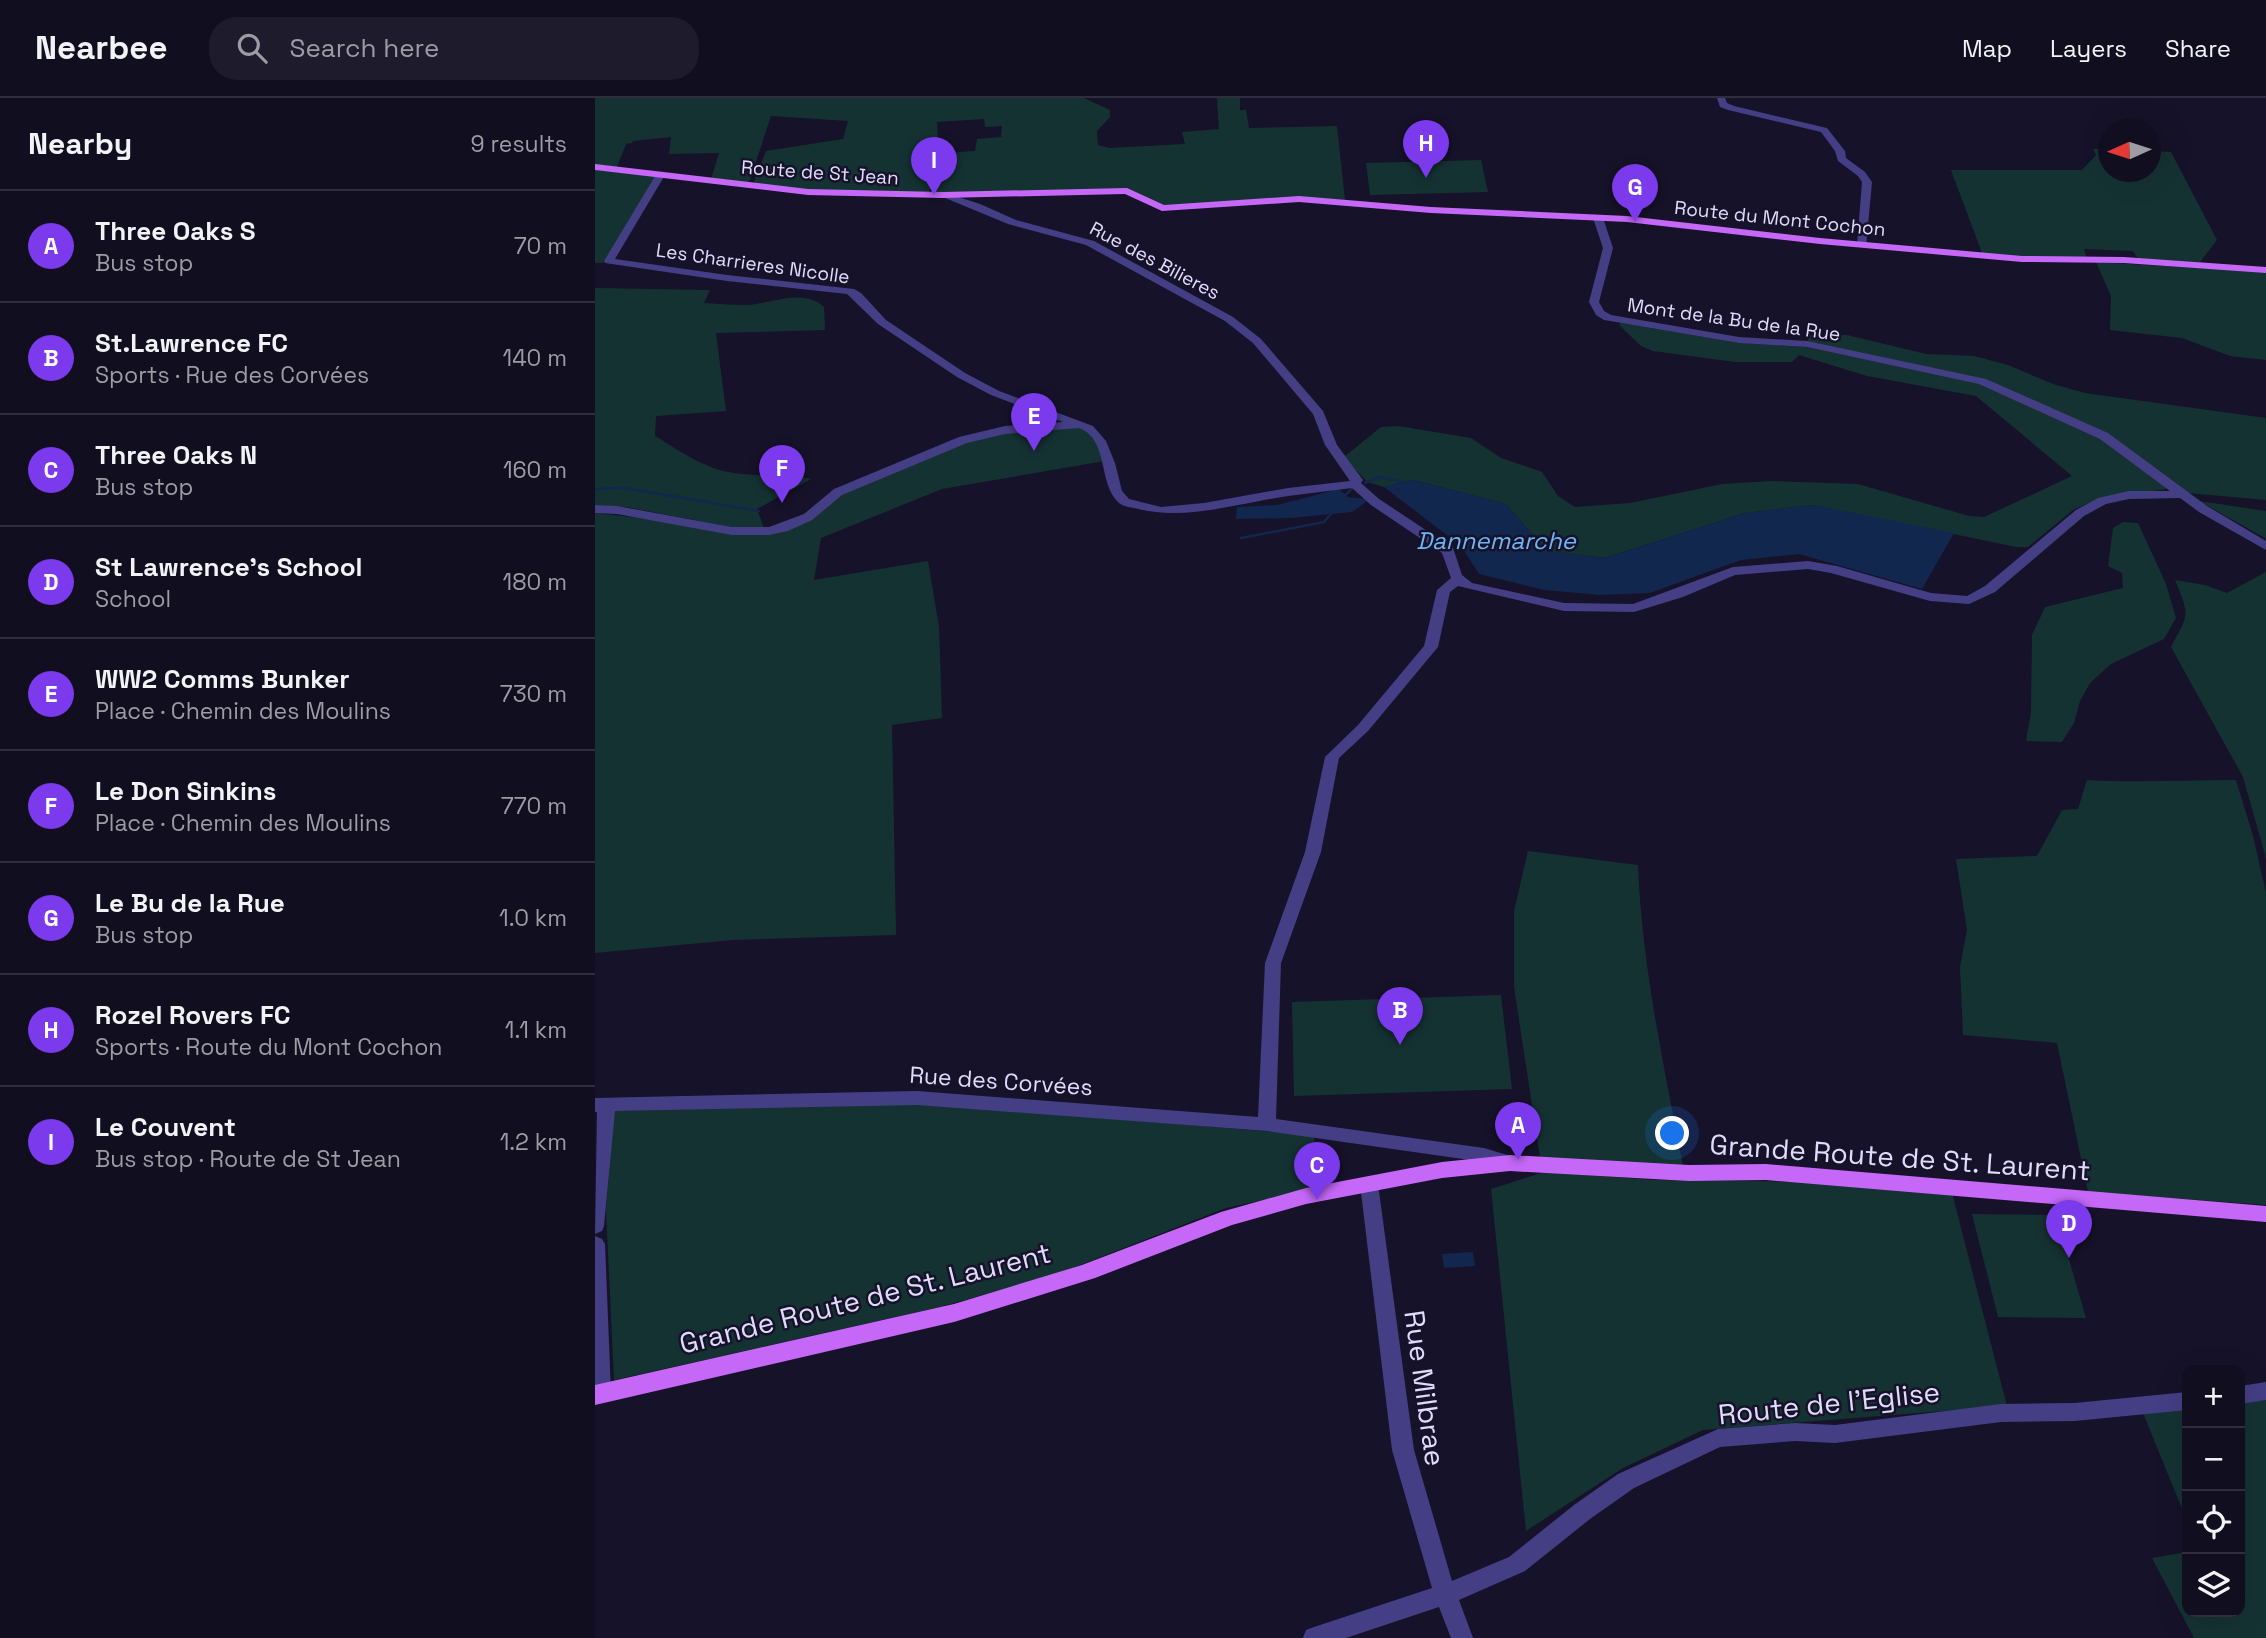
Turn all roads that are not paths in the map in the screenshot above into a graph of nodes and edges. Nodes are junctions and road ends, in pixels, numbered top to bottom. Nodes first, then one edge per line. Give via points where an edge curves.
1 (1721, 98) edge
2 (595, 166) edge
3 (660, 175) junction
4 (1127, 191) joint
5 (943, 195) junction
6 (1598, 218) junction
7 (1862, 245) junction
8 (2266, 270) edge
9 (1080, 425) junction
10 (1355, 484) junction
11 (2183, 494) junction
12 (595, 509) edge
13 (2266, 546) edge
14 (1457, 580) junction
15 (601, 1105) edge
16 (1267, 1124) junction
17 (1439, 1148) junction
18 (1510, 1163) junction
19 (1442, 1170) junction
20 (1369, 1184) junction
21 (2266, 1214) edge
22 (595, 1226) edge
23 (595, 1244) edge
24 (2266, 1391) edge
25 (598, 1394) edge
26 (2245, 1394) edge
27 (2182, 1401) edge
28 (1447, 1594) junction
29 (1314, 1638) edge
30 (1462, 1638) edge

1 - 7 street via 1723,105 1731,108 1824,130 1840,151 1840,159 1867,182
2 - 3 main road, Route de St Jean
3 - 5 main road, Route de St Jean via 808,192
3 - 9 street, Les Charrieres Nicolle via 609,261 850,291 882,322 961,375
4 - 5 main road, Route de St Jean
4 - 6 main road, Route du Mont Cochon via 1162,208 1299,200
5 - 10 street, Rue des Bilieres via 1012,222 1090,243 1229,319 1257,341 1318,413 1331,445 1357,480
6 - 7 main road, Route du Mont Cochon
6 - 11 street, Mont de la Bu de la Rue via 1608,248 1594,302 1608,318 1739,340 1807,344 1982,381 2104,436
7 - 8 main road, Route du Mont Cochon via 2022,259 2124,260
9 - 10 street via 1100,440 1116,492 1125,502 1142,507 1161,511 1204,507
9 - 12 street via 1005,430 963,440 838,492 808,517 769,531 732,531
10 - 14 street via 1448,551
11 - 13 street
11 - 14 street via 2129,495 2102,501 2080,513 1990,589 1969,600 1930,597 1808,565 1733,571 1634,608 1564,607
14 - 16 street via 1444,590 1431,647 1363,728 1332,757 1313,852 1273,963
15 - 16 street, Rue des Corvées via 917,1098
15 - 22 street, Rue des Corvées
16 - 17 street, Rue des Corvées
17 - 18 street, Rue des Corvées
17 - 19 street
18 - 19 main road, Grande Route de St. Laurent
18 - 21 main road, Grande Route de St. Laurent via 1829,1176
19 - 20 main road, Grande Route de St. Laurent
20 - 25 main road, Grande Route de St. Laurent via 1228,1218 1087,1272 954,1313
20 - 28 street, Rue Milbrae via 1403,1450
23 - 25 street
24 - 26 street
27 - 28 street, Route de l'Eglise via 2075,1412 2001,1413 1835,1434 1718,1438 1626,1482 1517,1564
28 - 29 street, Route de l'Eglise
28 - 30 street, Rue Milbrae

